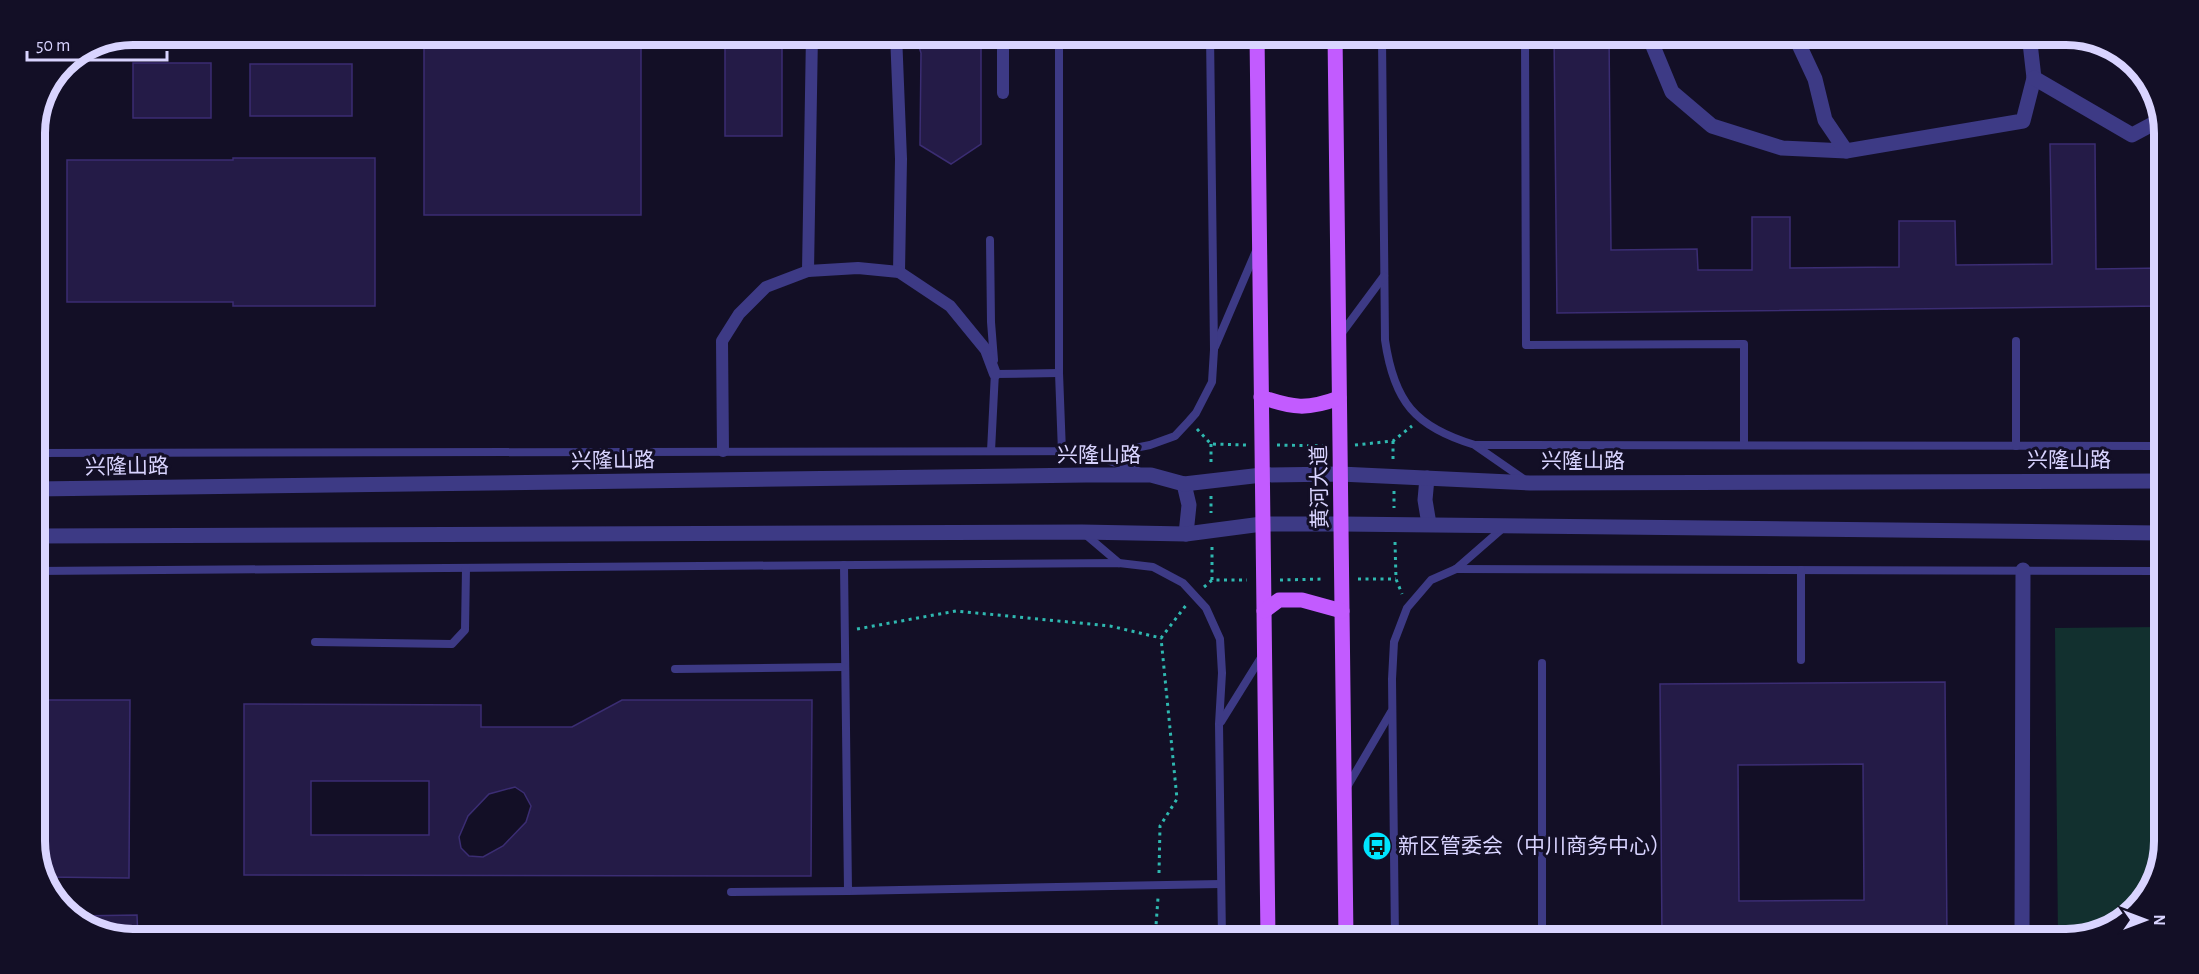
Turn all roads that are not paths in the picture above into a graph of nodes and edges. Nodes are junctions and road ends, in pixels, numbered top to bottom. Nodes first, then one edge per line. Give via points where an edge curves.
1 (812, 45) edge
2 (896, 45) edge
3 (1003, 45) edge
4 (1059, 45) edge
5 (1210, 45) edge
6 (1257, 45) edge
7 (1335, 45) edge
8 (1382, 45) edge
9 (1525, 45) edge
10 (1653, 45) edge
11 (1799, 45) edge
12 (2030, 45) edge
13 (2034, 78) junction
14 (1003, 93) dead end
15 (2153, 124) edge
16 (1846, 151) junction
17 (990, 240) dead end
18 (1259, 244) junction
19 (808, 271) junction
20 (898, 272) junction
21 (1385, 275) junction
22 (1338, 337) junction
23 (2016, 341) dead end
24 (1214, 350) junction
25 (1059, 373) junction
26 (995, 374) junction
27 (1261, 397) junction
28 (1339, 398) junction
29 (1474, 445) junction
30 (1744, 445) junction
31 (2016, 446) junction
32 (2154, 446) edge
33 (723, 451) junction
34 (992, 451) junction
35 (1062, 452) junction
36 (1083, 452) junction
37 (45, 453) edge
38 (1340, 474) junction
39 (1151, 475) junction
40 (1262, 475) junction
41 (1427, 478) junction
42 (2154, 482) edge
43 (1530, 483) junction
44 (1184, 484) junction
45 (45, 489) edge
46 (1262, 524) junction
47 (1342, 524) junction
48 (1429, 524) junction
49 (1506, 525) junction
50 (1082, 532) junction
51 (2154, 533) edge
52 (1186, 534) junction
53 (45, 536) edge
54 (1119, 563) junction
55 (844, 565) junction
56 (466, 568) junction
57 (1456, 569) junction
58 (1801, 570) junction
59 (2023, 570) junction
60 (45, 571) edge
61 (2154, 571) edge
62 (1264, 611) junction
63 (1342, 611) junction
64 (315, 642) dead end
65 (1264, 652) junction
66 (1801, 660) dead end
67 (1542, 663) dead end
68 (845, 667) junction
69 (675, 669) dead end
70 (1392, 710) junction
71 (1220, 724) junction
72 (1344, 790) junction
73 (1221, 884) junction
74 (848, 891) junction
75 (731, 892) dead end
76 (1222, 929) edge
77 (1268, 929) edge
78 (1346, 929) edge
79 (1395, 929) edge
80 (1542, 929) edge
81 (2022, 929) edge

1 - 19 street
2 - 20 street via 901,159
3 - 14 street
4 - 25 lane
5 - 24 lane
6 - 18 main road
7 - 22 main road, 黄河大道
8 - 21 lane
9 - 30 lane via 1526,345 1744,344
10 - 16 street via 1672,92 1712,126 1782,148
11 - 16 street via 1815,79 1825,120
12 - 13 street
13 - 15 street via 2132,135
13 - 16 street via 2023,121
17 - 26 lane
18 - 24 lane
18 - 27 main road
19 - 20 street via 858,268
19 - 33 street via 766,287 739,314 722,341
20 - 26 street via 950,306 986,350
21 - 22 lane
21 - 29 lane via 1385,340 1389,370 1401,397 1421,420 1446,436
22 - 28 main road, 黄河大道
23 - 31 lane
24 - 36 lane via 1212,382 1197,413 1175,436 1120,451
25 - 26 lane
25 - 35 lane
26 - 34 lane
27 - 28 main road via 1287,406 1318,406
27 - 40 main road
28 - 38 main road, 黄河大道
29 - 30 lane
29 - 43 lane
30 - 31 lane
31 - 32 lane
33 - 34 lane
33 - 37 lane
34 - 35 lane
35 - 36 lane
36 - 39 lane
38 - 40 street, 兴隆山路
38 - 41 street, 兴隆山路
38 - 47 main road, 黄河大道
39 - 44 street, 兴隆山路
39 - 45 street, 兴隆山路
40 - 44 street, 兴隆山路
40 - 46 main road
41 - 43 street, 兴隆山路
41 - 48 street
42 - 43 street, 兴隆山路
44 - 52 street via 1189,505
46 - 47 street
46 - 52 street
46 - 62 main road
47 - 48 street
47 - 63 main road, 黄河大道
48 - 49 street
49 - 51 street
49 - 57 lane
50 - 52 street
50 - 53 street
50 - 54 lane
54 - 55 lane
54 - 71 lane via 1153,567 1183,583 1206,608 1220,639
55 - 56 lane
55 - 68 lane
56 - 60 lane
56 - 64 lane via 465,630 453,645
57 - 58 lane
57 - 70 lane via 1431,580 1407,608 1394,642
58 - 59 lane
58 - 66 lane
59 - 61 lane
59 - 81 street
62 - 63 main road via 1279,600 1302,600
62 - 65 main road
63 - 72 main road, 黄河大道
65 - 71 lane
65 - 77 main road
67 - 80 lane
68 - 69 lane
68 - 74 lane
70 - 72 lane
70 - 79 lane
71 - 73 lane
72 - 78 main road, 黄河大道
73 - 74 lane
73 - 76 lane
74 - 75 lane

